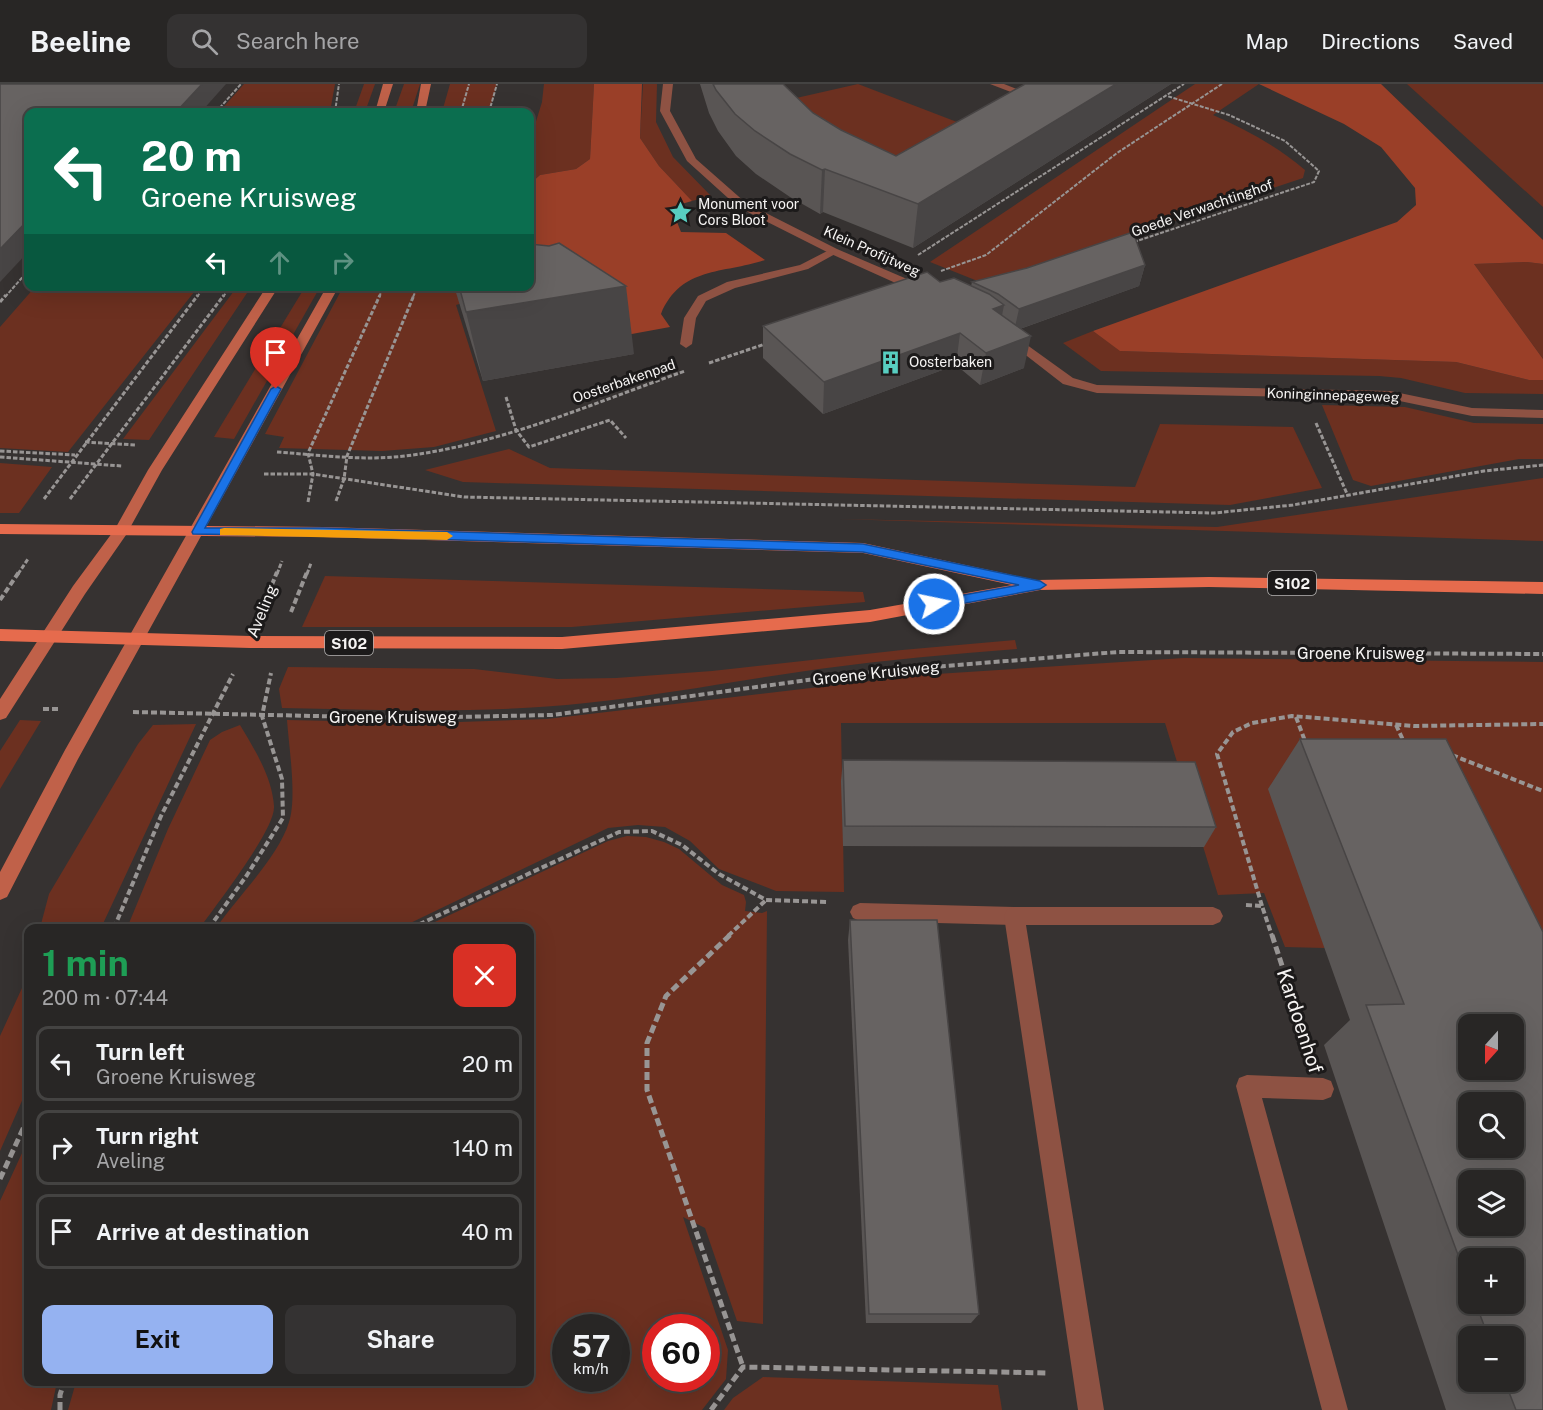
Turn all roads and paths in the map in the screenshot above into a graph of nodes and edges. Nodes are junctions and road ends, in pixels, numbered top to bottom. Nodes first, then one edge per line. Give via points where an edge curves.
1 (241, 84) edge
2 (339, 84) edge
3 (388, 84) edge
4 (426, 84) edge
5 (469, 84) edge
6 (496, 84) edge
7 (668, 84) edge
8 (995, 84) edge
9 (1184, 84) edge
10 (1222, 84) edge
11 (1166, 95) junction
12 (1032, 97) edge
13 (1194, 104) junction
14 (220, 108) edge
15 (336, 108) edge
16 (380, 108) edge
17 (421, 108) edge
18 (462, 108) edge
19 (490, 108) edge
20 (1133, 242) edge
21 (833, 251) junction
22 (889, 274) junction
23 (24, 275) edge
24 (201, 291) edge
25 (227, 291) edge
26 (270, 291) edge
27 (330, 291) edge
28 (382, 291) edge
29 (939, 298) edge
30 (0, 302) edge
31 (997, 327) edge
32 (776, 340) edge
33 (687, 344) dead end
34 (700, 366) dead end
35 (690, 369) dead end
36 (1302, 393) junction
37 (506, 397) dead end
38 (1543, 414) edge
39 (516, 430) junction
40 (626, 438) dead end
41 (0, 451) edge
42 (75, 456) junction
43 (347, 456) dead end
44 (0, 457) edge
45 (70, 462) junction
46 (1543, 465) edge
47 (313, 474) junction
48 (1348, 496) junction
49 (0, 529) edge
50 (24, 529) junction
51 (121, 531) junction
52 (197, 532) junction
53 (295, 533) junction
54 (1040, 585) junction
55 (1543, 588) edge
56 (0, 635) edge
57 (50, 636) junction
58 (136, 639) junction
59 (250, 642) junction
60 (1543, 654) edge
61 (0, 713) edge
62 (211, 715) junction
63 (1296, 717) junction
64 (1543, 724) edge
65 (1396, 725) junction
66 (1401, 736) junction
67 (1412, 740) edge
68 (1406, 746) edge
69 (1308, 748) edge
70 (1445, 753) edge
71 (1543, 791) edge
72 (0, 891) edge
73 (766, 900) junction
74 (1262, 906) junction
75 (860, 912) joint
76 (1014, 916) junction
77 (1213, 916) joint
78 (116, 924) edge
79 (420, 924) edge
80 (1323, 1089) joint
81 (24, 1127) edge
82 (0, 1179) edge
83 (742, 1366) junction
84 (1085, 1374) junction
85 (63, 1386) edge
86 (60, 1410) edge
87 (711, 1410) edge
88 (1091, 1410) edge
89 (1335, 1410) edge

1 - 14 path
2 - 15 path
3 - 16 main road
4 - 17 main road
5 - 18 path
6 - 19 path
7 - 21 street, Klein Profijtweg via 665,111 692,161 742,205
8 - 12 street
9 - 11 path
10 - 13 path
11 - 13 path, Goede Verwachtinghof
11 - 22 path
13 - 20 path, Goede Verwachtinghof via 1285,141 1319,171 1314,182
13 - 22 path via 1117,153 986,255 941,271
21 - 22 street, Klein Profijtweg
21 - 33 street via 804,267 731,285 702,299 690,318
22 - 29 street, Klein Profijtweg
23 - 30 path
24 - 42 path
25 - 45 path via 95,464
26 - 51 main road via 155,470
27 - 52 main road
28 - 47 path, Aveling via 308,453
31 - 36 street, Koninginnepageweg via 1068,381 1097,389
32 - 34 path, Oosterbakenpad
35 - 39 path, Oosterbakenpad
36 - 38 street, Koninginnepageweg via 1390,395 1472,412
36 - 48 path
37 - 39 path
39 - 40 path via 529,447 610,420
39 - 43 path, Oosterbakenpad via 460,447 404,456
41 - 42 path
42 - 45 path
44 - 45 path
45 - 50 path
46 - 48 path
47 - 48 path via 464,496 1214,513
47 - 53 path, Aveling via 308,505
49 - 50 main road, S102
50 - 51 main road, S102
51 - 52 main road, S102
51 - 57 main road
52 - 53 main road, S102
52 - 58 main road
53 - 54 main road, S102 via 863,548
53 - 59 path, Aveling
54 - 55 main road, S102 via 1209,582
54 - 59 main road, S102 via 870,616 562,644
56 - 57 main road, S102
57 - 58 main road, S102
57 - 61 main road
58 - 59 main road, S102
58 - 72 main road
59 - 62 path, Aveling
60 - 62 path, Groene Kruisweg via 1118,652 860,673 552,715 405,718
62 - 78 path, Aveling via 161,816
63 - 65 path
63 - 69 path
63 - 74 path, Kardoenhof via 1254,724 1232,733 1217,754
64 - 65 path
65 - 66 path
66 - 67 path
66 - 68 path
70 - 71 path
73 - 75 path via 839,902
73 - 79 path via 719,874 672,840 652,831 619,832
73 - 83 path via 666,996 647,1043 647,1090
74 - 77 path via 1224,904
74 - 80 path, Kardoenhof
75 - 76 street
76 - 77 street
76 - 84 street
80 - 89 street, Kardoenhof via 1247,1086
81 - 82 path
83 - 84 path
83 - 87 path
84 - 88 street
85 - 86 path

